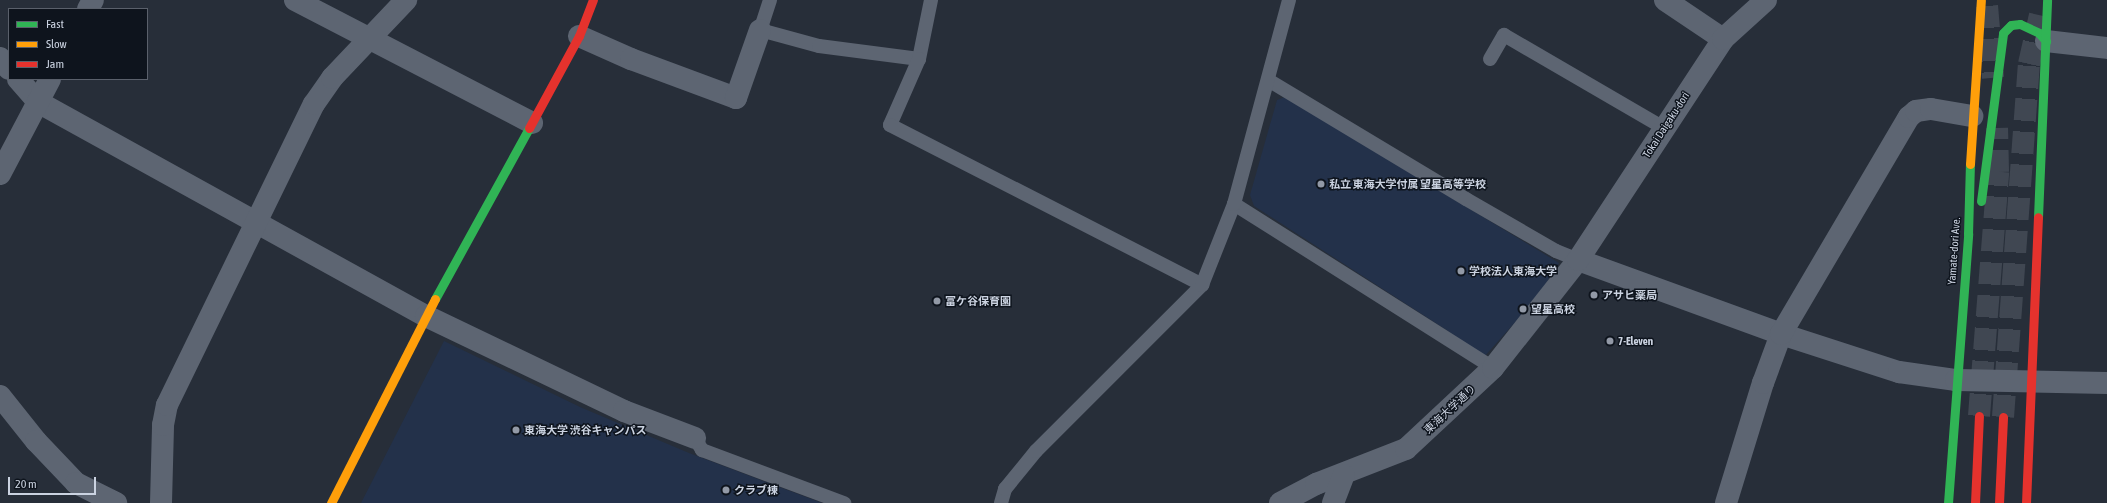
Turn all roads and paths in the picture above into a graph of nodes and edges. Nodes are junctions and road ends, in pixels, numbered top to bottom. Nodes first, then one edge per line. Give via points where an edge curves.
1 (295, 0) edge
2 (406, 0) edge
3 (593, 0) edge
4 (770, 0) edge
5 (931, 0) edge
6 (1288, 0) edge
7 (1665, 0) edge
8 (1766, 0) edge
9 (1982, 0) edge
10 (2047, 0) edge
11 (760, 30) junction
12 (579, 36) junction
13 (1723, 39) junction
14 (370, 40) junction
15 (2046, 41) junction
16 (2107, 48) edge
17 (0, 58) edge
18 (919, 59) junction
19 (1490, 59) dead end
20 (8, 68) edge
21 (19, 80) edge
22 (49, 80) edge
23 (1268, 80) junction
24 (38, 102) junction
25 (1972, 116) junction
26 (532, 123) junction
27 (1664, 128) junction
28 (0, 174) edge
29 (1234, 204) junction
30 (257, 224) junction
31 (1968, 234) junction
32 (1578, 260) junction
33 (1202, 285) junction
34 (426, 316) junction
35 (1781, 334) junction
36 (1493, 368) junction
37 (1956, 380) junction
38 (2030, 381) junction
39 (2107, 383) edge
40 (0, 396) edge
41 (1980, 416) tunnel mouth
42 (2003, 416) tunnel mouth
43 (695, 438) joint
44 (1344, 475) junction
45 (116, 503) edge
46 (161, 503) edge
47 (331, 503) edge
48 (844, 503) edge
49 (1001, 503) edge
50 (1280, 503) edge
51 (1333, 503) edge
52 (1726, 503) edge
53 (1948, 503) edge
54 (1975, 503) edge
55 (1999, 503) edge
56 (2026, 503) edge

1 - 14 street
2 - 14 street
3 - 12 main road
4 - 11 lane
5 - 18 lane
6 - 23 lane
7 - 13 street
8 - 13 street, Tokai Daigaku-dori
9 - 25 main road, Yamate-dori Ave.
10 - 15 main road
11 - 12 street via 736,98
11 - 18 lane via 819,46
12 - 26 main road
13 - 27 street, Tokai Daigaku-dori
14 - 26 street
14 - 30 street via 332,78 314,104
15 - 16 street
15 - 31 main road via 2039,33 2020,24 2011,25 2004,33 1980,206
15 - 38 main road
17 - 20 street
18 - 33 lane via 890,125
19 - 27 lane via 1504,35
21 - 24 street
22 - 24 street
23 - 29 lane
23 - 32 lane via 1466,199 1556,251
24 - 28 street
24 - 30 street
25 - 31 main road, Yamate-dori Ave.
25 - 35 street via 1931,109 1916,111 1909,117
26 - 34 main road
27 - 32 street, Tokai Daigaku-dori
29 - 33 lane
29 - 36 lane
30 - 34 street
30 - 46 street via 167,405 163,425
31 - 37 main road, Yamate-dori Ave.
32 - 35 street
32 - 36 street, 東海大学通り
33 - 49 lane via 1036,451 1005,489
34 - 43 street via 624,411
34 - 47 main road
35 - 37 street via 1899,372
35 - 52 street
36 - 44 street, 東海大学通り via 1406,449
37 - 38 street
37 - 53 main road, Yamate-dori Ave.
38 - 39 street
38 - 56 main road
40 - 45 street via 36,441 76,483
41 - 54 main road
42 - 55 main road
43 - 48 lane via 702,450
44 - 50 street, 東海大学通り via 1316,484
44 - 51 street

